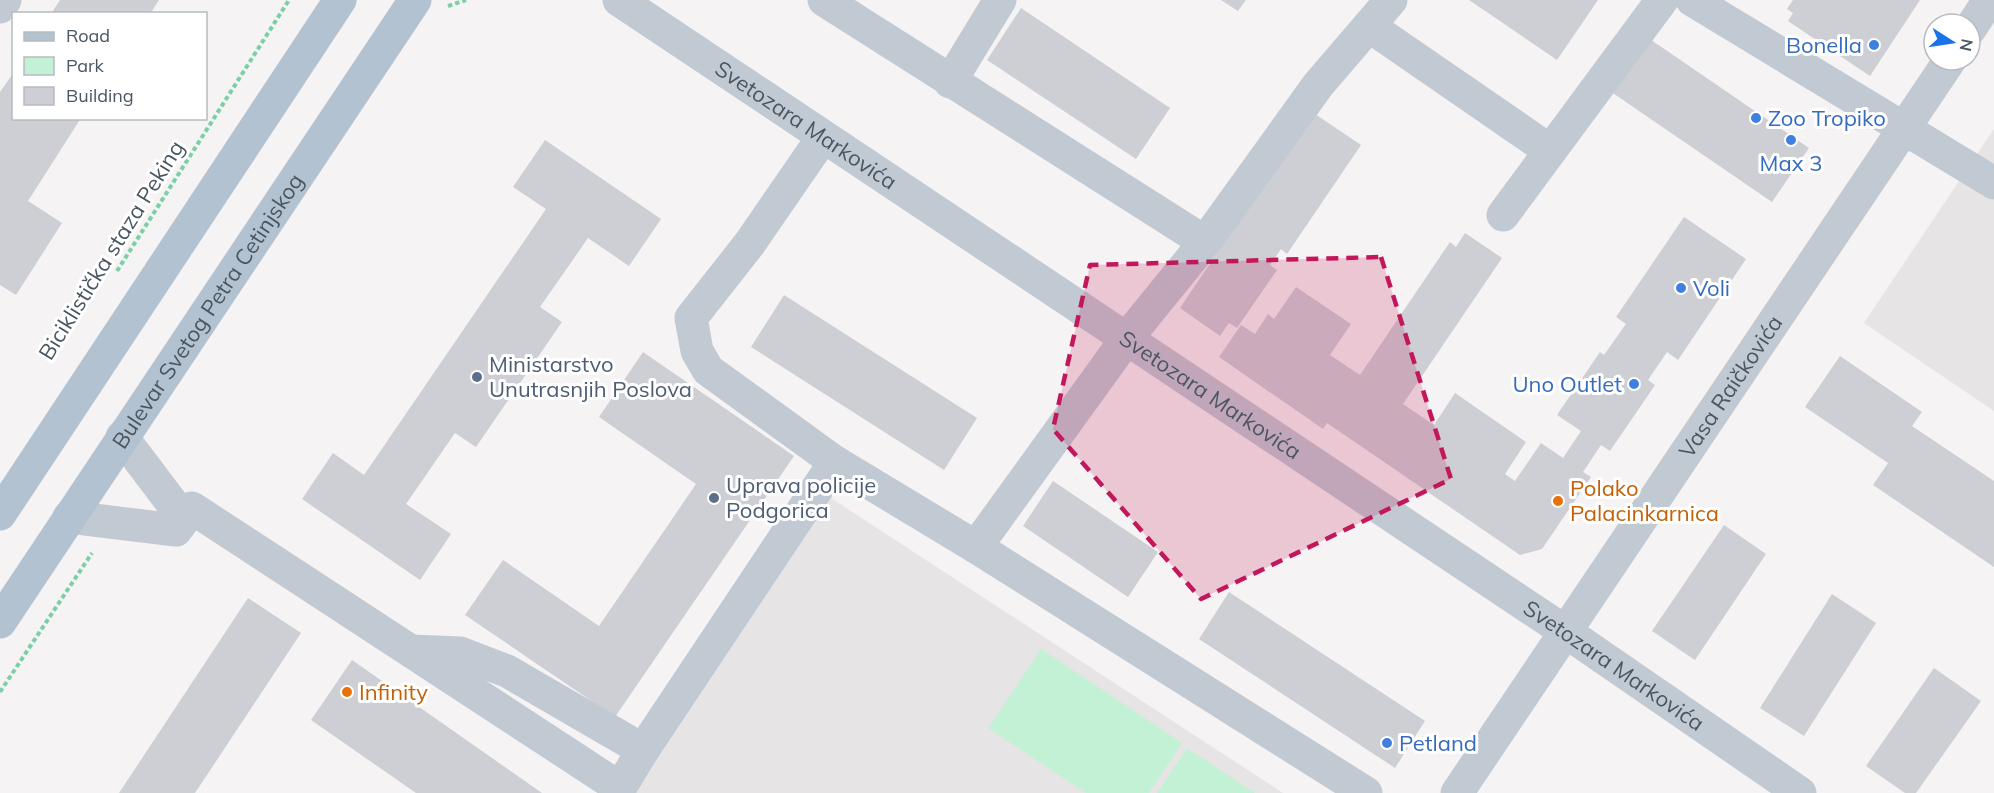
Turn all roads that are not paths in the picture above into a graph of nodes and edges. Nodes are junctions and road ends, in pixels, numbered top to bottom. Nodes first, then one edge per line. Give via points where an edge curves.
1 (5, 0) edge
2 (340, 0) edge
3 (415, 0) edge
4 (619, 0) edge
5 (824, 0) edge
6 (1000, 0) edge
7 (1391, 0) edge
8 (1662, 0) edge
9 (1692, 0) edge
10 (0, 7) edge
11 (1369, 26) junction
12 (1942, 72) edge
13 (950, 82) junction
14 (1904, 130) junction
15 (823, 137) junction
16 (1549, 150) junction
17 (1994, 183) edge
18 (1503, 215) dead end
19 (1205, 242) junction
20 (1127, 338) junction
21 (122, 437) junction
22 (835, 462) junction
23 (0, 514) edge
24 (69, 517) junction
25 (180, 525) junction
26 (976, 547) junction
27 (0, 622) edge
28 (1566, 632) junction
29 (411, 651) junction
30 (643, 750) junction
31 (619, 790) edge
32 (1366, 793) edge
33 (1457, 793) edge
34 (1800, 793) edge

1 - 10 street
2 - 23 main road
3 - 21 main road, Bulevar Svetog Petra Cetinjskog
4 - 15 street, Svetozara Markovića
5 - 13 street
6 - 13 street
7 - 11 street
8 - 16 street
9 - 14 street
11 - 16 street
11 - 19 street via 1318,85
12 - 14 street, Vasa Raičkovića
13 - 19 street
14 - 17 street
14 - 28 street, Vasa Raičkovića
15 - 20 street, Svetozara Markovića
15 - 22 street via 750,243 692,318 697,351 708,370
16 - 18 street
19 - 20 street
20 - 26 street
20 - 28 street, Svetozara Markovića
21 - 24 main road, Bulevar Svetog Petra Cetinjskog
21 - 25 street
22 - 26 street
22 - 30 street
24 - 25 street
24 - 27 main road, Bulevar Svetog Petra Cetinjskog
25 - 29 street via 192,508
26 - 32 street
28 - 33 street, Vasa Raičkovića
28 - 34 street, Svetozara Markovića
29 - 30 street via 460,653 507,671
29 - 31 street
30 - 31 street

